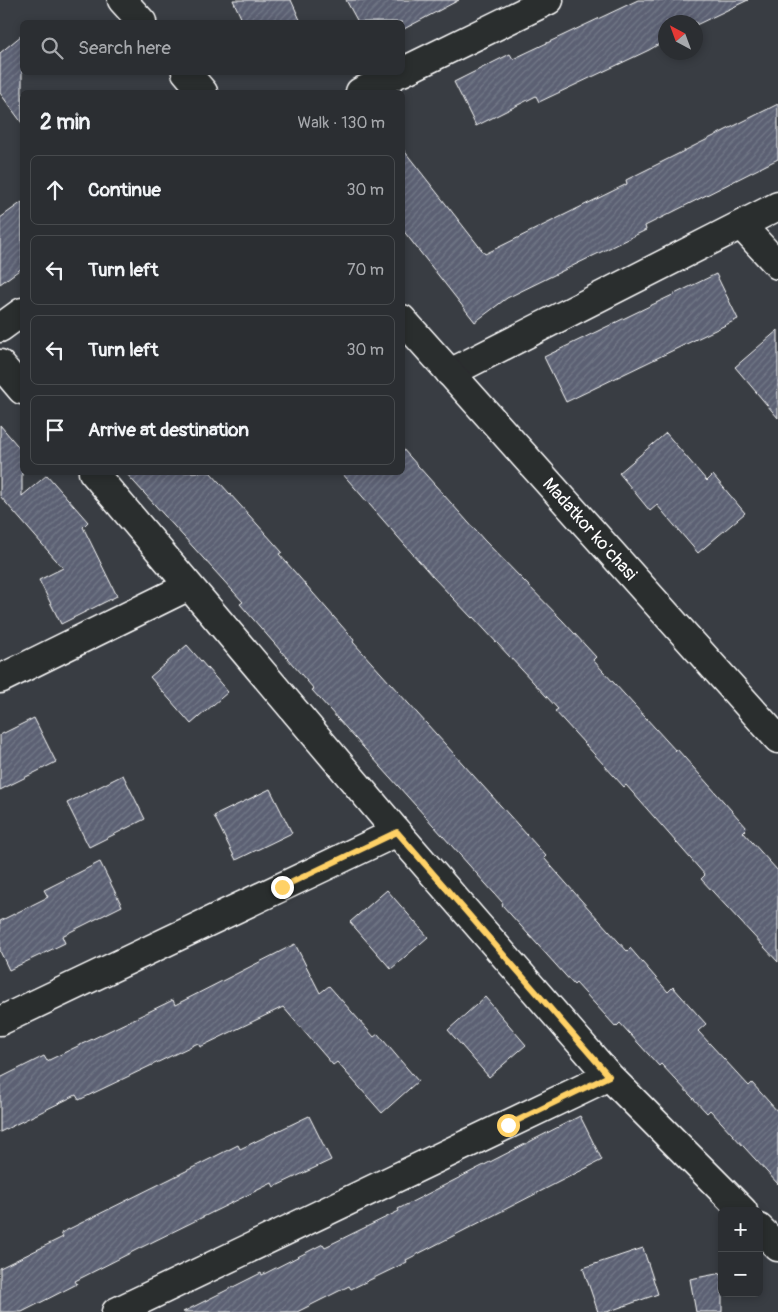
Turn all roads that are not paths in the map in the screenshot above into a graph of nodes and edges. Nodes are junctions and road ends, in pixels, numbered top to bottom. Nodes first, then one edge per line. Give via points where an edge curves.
1 (122, 0) edge
2 (549, 0) edge
3 (140, 20) edge
4 (405, 71) edge
5 (189, 75) edge
6 (396, 75) edge
7 (201, 90) edge
8 (364, 90) edge
9 (778, 206) edge
10 (741, 225) junction
11 (778, 265) edge
12 (20, 313) edge
13 (405, 322) edge
14 (0, 328) edge
15 (0, 364) edge
16 (450, 373) junction
17 (20, 388) edge
18 (96, 475) edge
19 (189, 586) junction
20 (0, 679) edge
21 (778, 739) edge
22 (397, 832) junction
23 (0, 1021) edge
24 (609, 1076) junction
25 (738, 1207) edge
26 (763, 1232) edge
27 (778, 1247) edge
28 (128, 1309) edge

1 - 3 street
2 - 4 street
5 - 7 street
6 - 8 street
9 - 10 street
10 - 11 street
10 - 16 street
12 - 14 street
13 - 16 street, Madatkor ko'chasi
15 - 17 street
16 - 21 street, Madatkor ko'chasi
18 - 19 street
19 - 20 street
19 - 22 street
22 - 23 street
22 - 24 street
24 - 25 street
24 - 28 street
26 - 27 street

